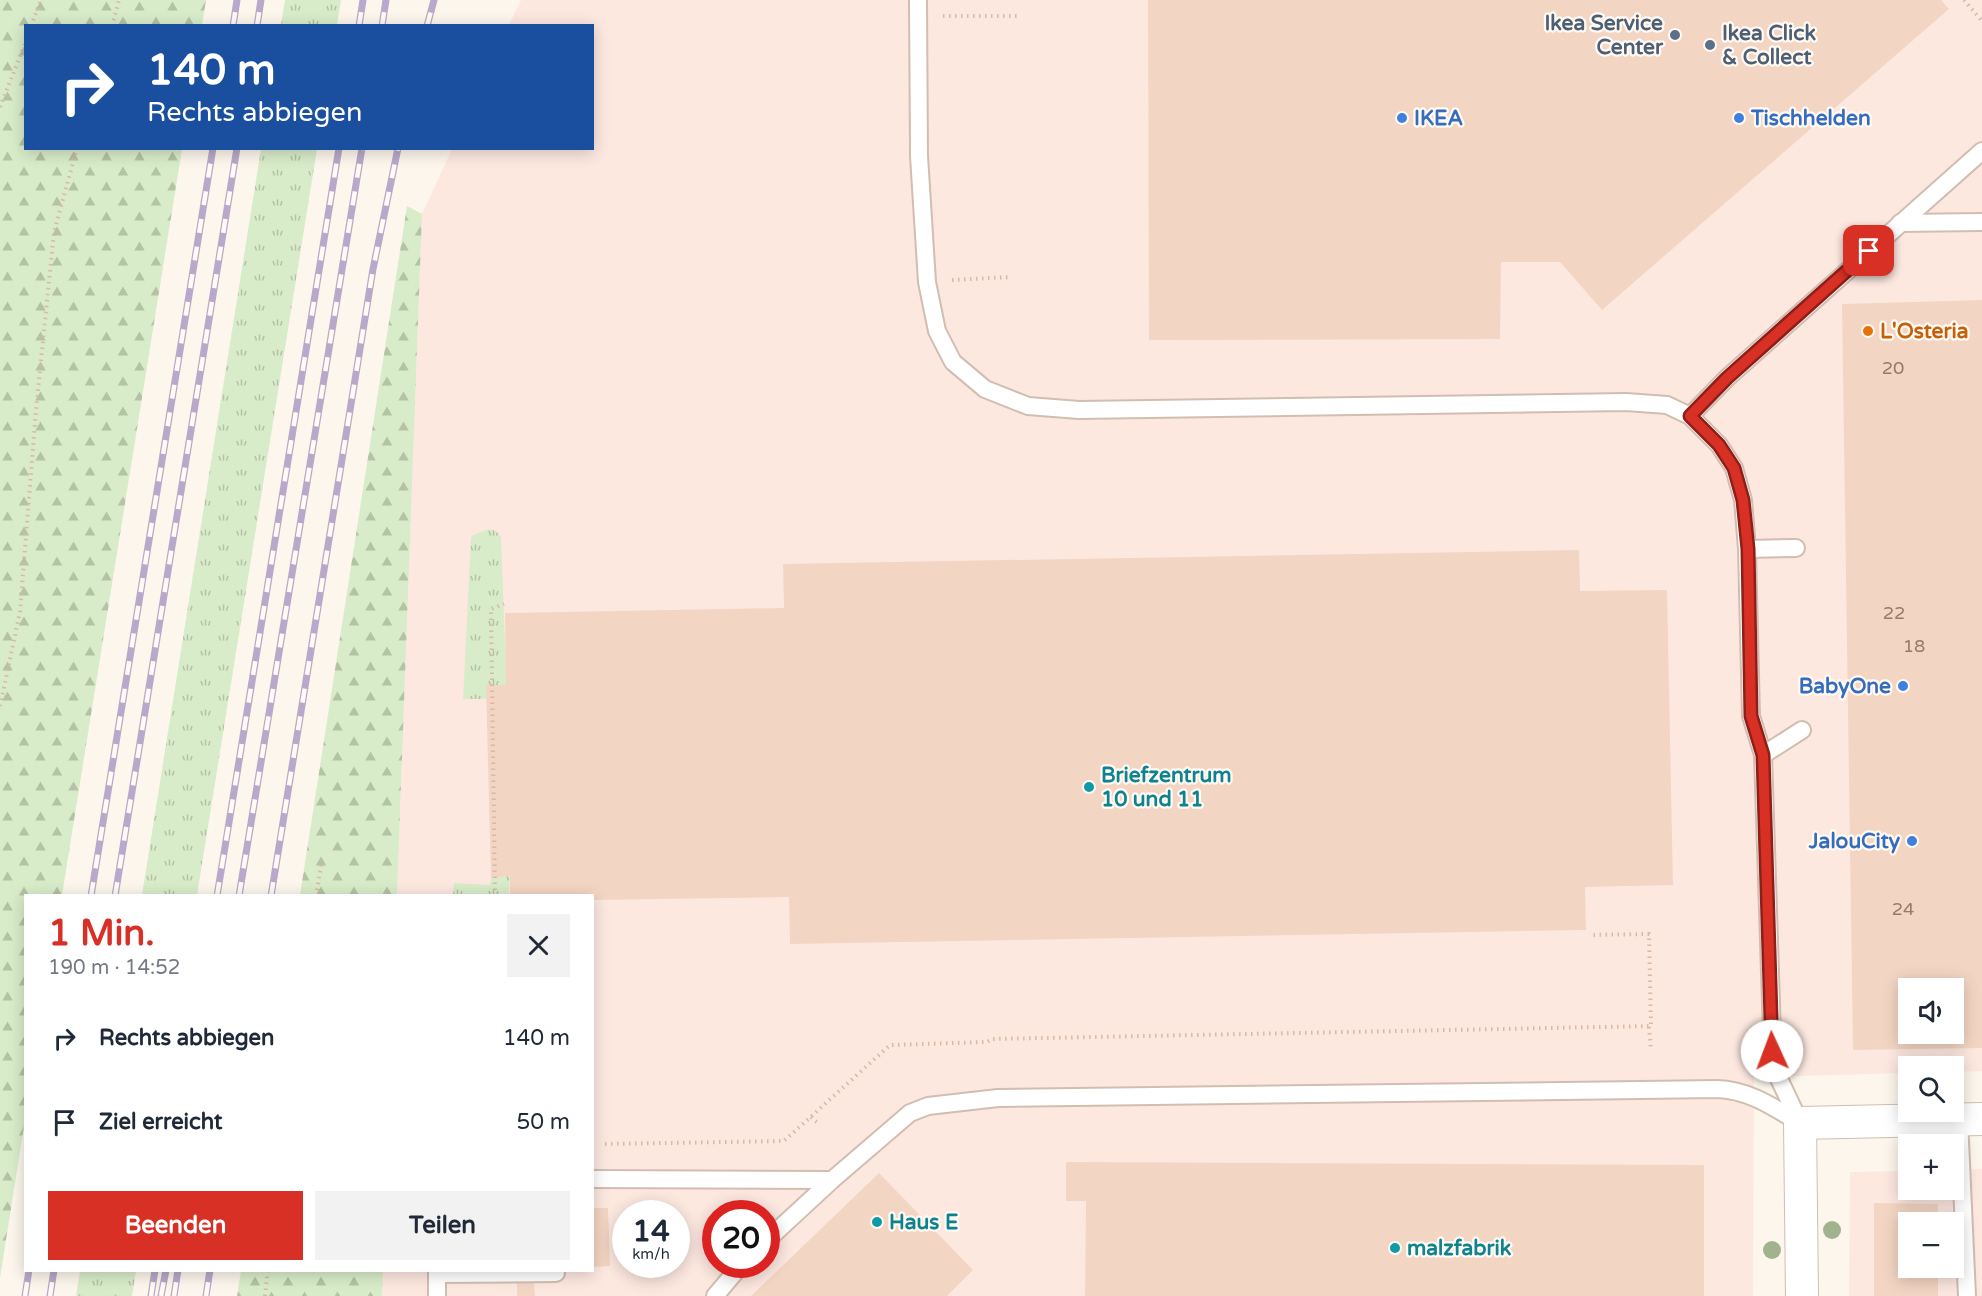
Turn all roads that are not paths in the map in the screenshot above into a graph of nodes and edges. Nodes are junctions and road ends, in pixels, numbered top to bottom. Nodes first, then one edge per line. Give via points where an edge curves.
1 (918, 8) edge
2 (1982, 151) edge
3 (1982, 222) edge
4 (1900, 223) junction
5 (1690, 416) junction
6 (1796, 548) dead end
7 (1748, 549) junction
8 (1802, 730) dead end
9 (1763, 755) junction
10 (1971, 1119) edge
11 (1800, 1123) junction
12 (594, 1179) edge
13 (832, 1180) junction
14 (780, 1228) edge
15 (437, 1272) edge
16 (556, 1273) dead end
17 (731, 1278) edge
18 (437, 1296) edge
19 (716, 1296) edge
20 (1802, 1296) edge
21 (1967, 1296) edge

1 - 5 lane via 919,156 927,282 937,331 953,362 985,389 1028,406 1079,410 1626,402 1667,405
2 - 4 lane
3 - 4 lane
4 - 5 lane
5 - 7 lane via 1719,445 1734,468 1743,500
6 - 7 lane
7 - 9 lane via 1751,716
8 - 9 lane
9 - 11 lane via 1773,1066
10 - 11 street
10 - 21 lane
11 - 13 lane via 1735,1089 998,1098 928,1106 910,1113
11 - 20 street
12 - 13 lane
13 - 14 lane
15 - 16 lane
15 - 18 lane
17 - 19 lane

